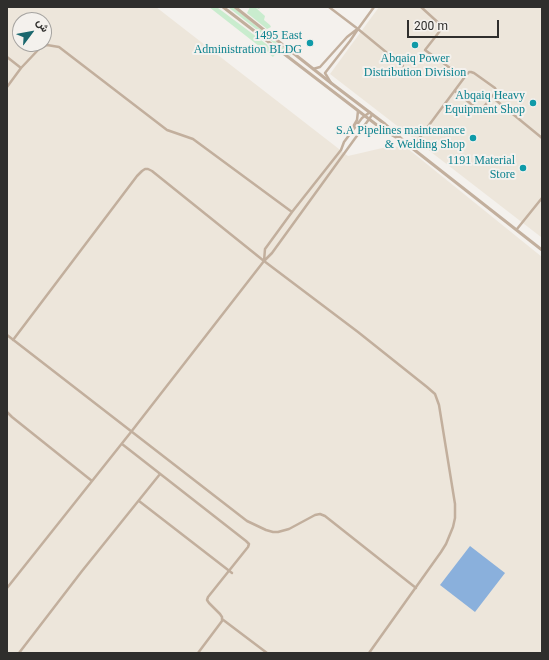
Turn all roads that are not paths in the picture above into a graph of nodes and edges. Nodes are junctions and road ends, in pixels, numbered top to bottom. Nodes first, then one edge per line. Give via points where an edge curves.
1 (222, 7) edge
2 (235, 7) edge
3 (329, 7) edge
4 (374, 7) edge
5 (421, 7) edge
6 (358, 29) junction
7 (7, 57) edge
8 (403, 66) dead end
9 (21, 68) junction
10 (313, 69) junction
11 (464, 78) junction
12 (331, 83) junction
13 (7, 87) edge
14 (455, 91) junction
15 (492, 97) junction
16 (358, 110) junction
17 (371, 114) junction
18 (365, 116) junction
19 (369, 119) junction
20 (542, 138) edge
21 (344, 142) junction
22 (412, 148) junction
23 (542, 198) edge
24 (292, 212) junction
25 (517, 229) junction
26 (541, 248) edge
27 (264, 261) junction
28 (7, 335) edge
29 (13, 340) junction
30 (7, 412) edge
31 (131, 432) junction
32 (122, 444) junction
33 (160, 474) junction
34 (92, 481) junction
35 (139, 501) junction
36 (229, 570) junction
37 (232, 573) dead end
38 (7, 588) edge
39 (416, 588) junction
40 (222, 619) junction
41 (19, 653) edge
42 (198, 653) edge
43 (267, 653) edge
44 (368, 653) edge

1 - 16 street
2 - 10 street
3 - 6 street
4 - 6 street
5 - 11 street via 443,27 425,50
6 - 8 street
6 - 10 street via 347,37 320,67
6 - 12 street via 325,73
7 - 9 street
9 - 13 street
9 - 24 street via 39,49 47,45 58,47 167,130 193,139
10 - 12 street
11 - 14 street
11 - 15 street via 469,72 474,73 496,90
12 - 17 street
14 - 15 street via 480,110
14 - 22 street
15 - 20 street
16 - 18 street
16 - 21 street via 357,120
17 - 18 street
17 - 19 street
17 - 22 street
18 - 19 street
18 - 21 street
19 - 22 street
19 - 27 street
21 - 24 street via 341,150
22 - 25 street
23 - 25 street
24 - 27 street via 265,249
25 - 26 street
27 - 29 street via 152,171 145,169 137,176
27 - 31 street
27 - 39 street via 435,394 455,504 455,518 446,544
28 - 29 street
29 - 31 street
30 - 34 street
31 - 32 street
31 - 39 street via 247,521 266,530 278,532 320,514
32 - 33 street
32 - 34 street
33 - 35 street
33 - 36 street via 248,542 248,547
34 - 38 street
35 - 36 street
35 - 41 street
36 - 37 street
36 - 40 street via 207,600
39 - 44 street
40 - 42 street
40 - 43 street

